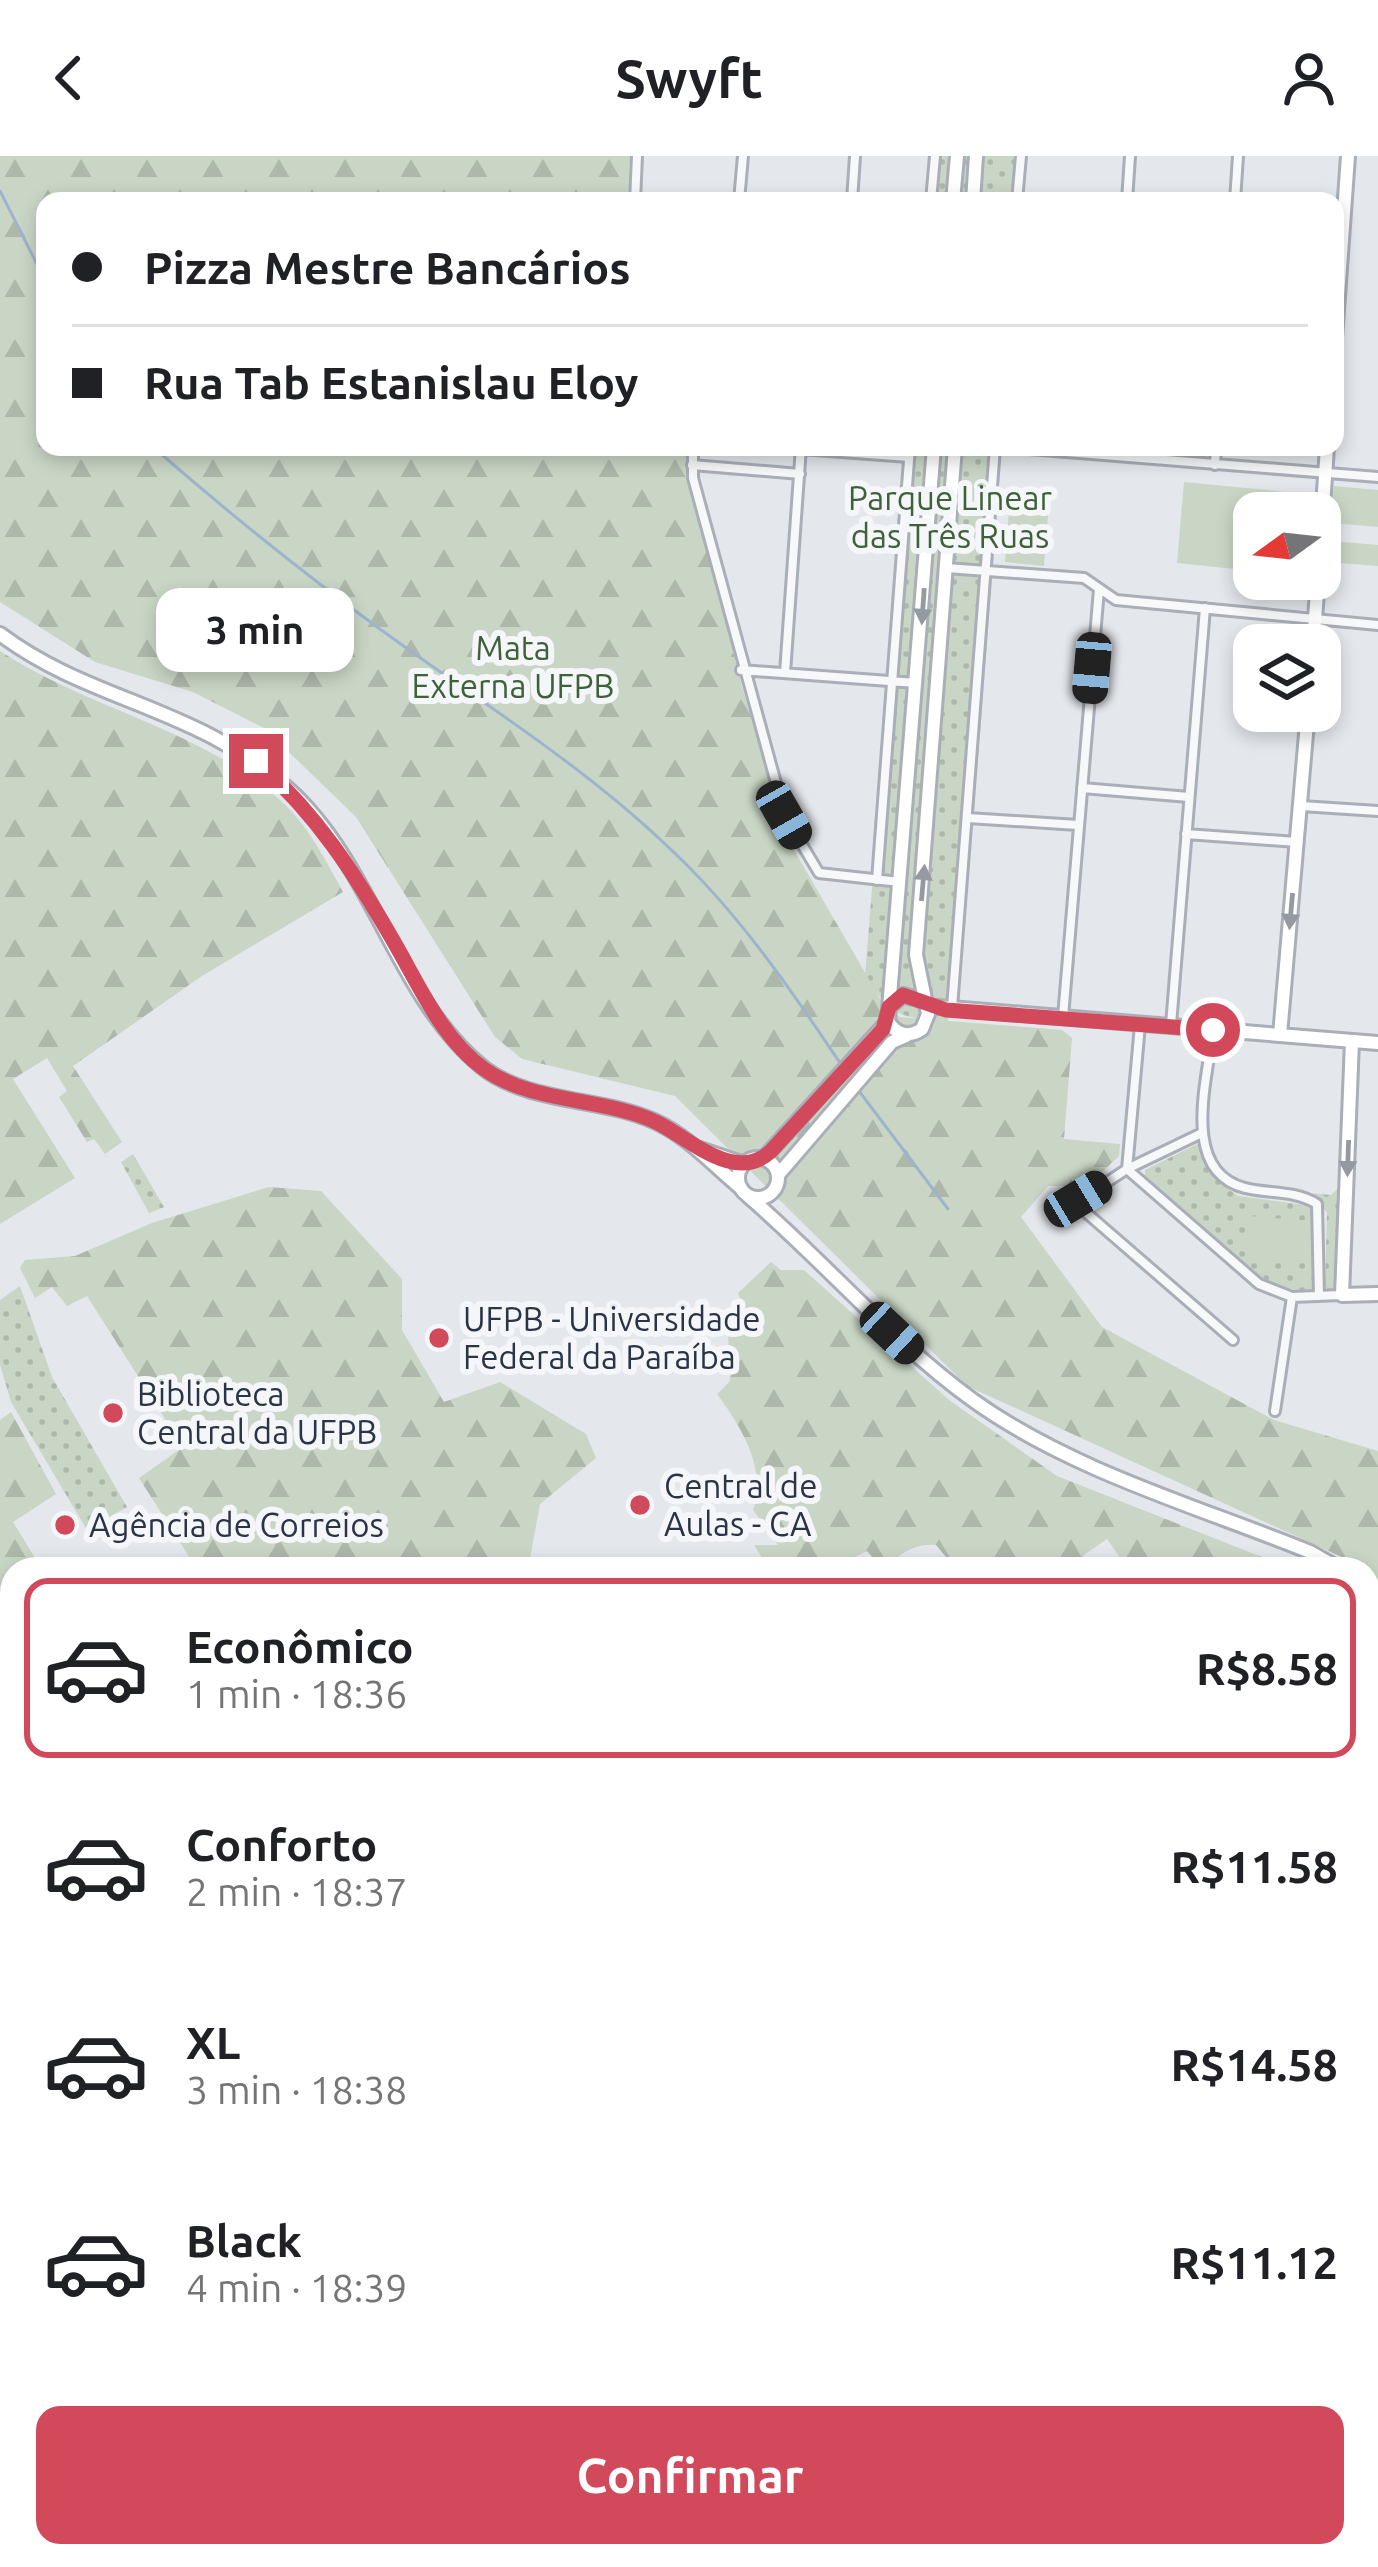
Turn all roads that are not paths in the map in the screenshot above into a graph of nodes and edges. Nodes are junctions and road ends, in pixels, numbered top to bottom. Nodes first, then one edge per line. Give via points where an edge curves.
1 (637, 156) edge
2 (743, 156) edge
3 (855, 156) edge
4 (934, 156) edge
5 (957, 156) edge
6 (976, 156) edge
7 (1021, 156) edge
8 (1130, 156) edge
9 (1238, 156) edge
10 (1348, 156) edge
11 (635, 192) edge
12 (740, 192) edge
13 (852, 192) edge
14 (932, 192) edge
15 (954, 192) edge
16 (974, 192) edge
17 (1018, 192) edge
18 (1128, 192) edge
19 (1236, 192) edge
20 (1344, 203) edge
21 (693, 456) edge
22 (801, 456) edge
23 (909, 456) edge
24 (933, 456) edge
25 (954, 456) edge
26 (998, 456) edge
27 (1149, 456) edge
28 (1215, 456) edge
29 (1326, 456) edge
30 (1215, 464) junction
31 (692, 466) junction
32 (800, 474) junction
33 (1325, 474) junction
34 (1378, 477) edge
35 (1324, 492) edge
36 (946, 568) junction
37 (986, 572) junction
38 (1099, 588) junction
39 (1316, 600) edge
40 (1205, 608) junction
41 (1315, 619) junction
42 (1315, 624) edge
43 (1378, 625) edge
44 (0, 634) edge
45 (741, 670) junction
46 (785, 673) junction
47 (891, 682) junction
48 (917, 683) junction
49 (1306, 732) edge
50 (910, 784) junction
51 (931, 785) junction
52 (1082, 788) junction
53 (1190, 797) junction
54 (1300, 806) junction
55 (1378, 811) edge
56 (968, 818) junction
57 (1078, 825) junction
58 (1186, 834) junction
59 (1297, 842) junction
60 (877, 880) junction
61 (902, 883) junction
62 (923, 1003) junction
63 (949, 1010) junction
64 (888, 1014) junction
65 (1063, 1017) junction
66 (1141, 1023) junction
67 (1171, 1026) junction
68 (919, 1029) junction
69 (1213, 1030) junction
70 (1280, 1036) junction
71 (1352, 1041) junction
72 (1378, 1043) edge
73 (879, 1046) junction
74 (1202, 1132) junction
75 (691, 1144) junction
76 (764, 1158) junction
77 (744, 1164) junction
78 (1127, 1169) junction
79 (778, 1175) junction
80 (745, 1192) junction
81 (769, 1196) junction
82 (783, 1232) junction
83 (1378, 1294) edge
84 (1342, 1295) junction
85 (1319, 1296) junction
86 (1292, 1297) junction
87 (1233, 1340) dead end
88 (1275, 1411) dead end
89 (1313, 1557) edge

1 - 11 street
2 - 12 street
3 - 13 street
4 - 14 street
5 - 15 street
6 - 16 street
7 - 17 street
8 - 18 street
9 - 19 street
10 - 20 street
21 - 31 street
22 - 32 street
23 - 47 street
24 -> 48 street
25 - 36 street
26 - 37 street
27 - 30 street
28 - 30 street
29 - 33 street
30 - 33 street
31 - 32 street
31 - 45 street
32 - 46 street
33 - 34 street
33 - 35 street
36 - 37 street
36 - 51 street
37 - 38 street via 1084,578
37 - 56 street
38 - 40 street via 1116,600
38 - 52 street
39 - 41 street
40 - 41 street
40 - 53 street
41 - 42 street
41 - 43 street
44 - 75 street via 71,674 223,738 292,792 357,879 446,1030 484,1070 652,1120
45 - 46 street
45 - 60 street via 784,815 818,873
46 - 47 street
47 - 48 street
47 - 60 street
48 - 50 street
49 - 54 street
50 - 51 street
50 - 61 street
62 -> 51 street via 916,955
52 - 53 street
52 - 57 street
53 - 58 street
54 - 55 street
54 - 59 street
56 - 57 street
56 - 63 street
57 - 65 street
58 - 59 street
58 - 67 street
59 -> 70 street
60 - 61 street
61 - 64 street
62 - 63 street
62 - 64 street via 903,995
62 - 68 street
63 - 65 street
63 - 68 street
64 - 68 street
64 - 73 street
65 - 66 street
66 - 67 street
66 - 78 street
67 - 69 street
68 - 73 street
69 - 70 street
69 - 74 street
70 - 71 street
71 - 72 street
71 -> 84 street
73 - 76 street
73 - 79 street
74 - 78 street
74 - 85 street via 1223,1178 1317,1204
75 - 77 street
75 - 80 street
76 - 77 street
76 - 79 street
77 - 80 street
78 - 86 street via 1237,1268
78 - 87 street via 1078,1199 1077,1209
79 - 81 street
80 - 81 street
80 - 82 street
81 - 82 street
82 - 89 street via 923,1361 1009,1422
83 - 84 street
84 - 85 street
85 - 86 street
86 - 88 street

